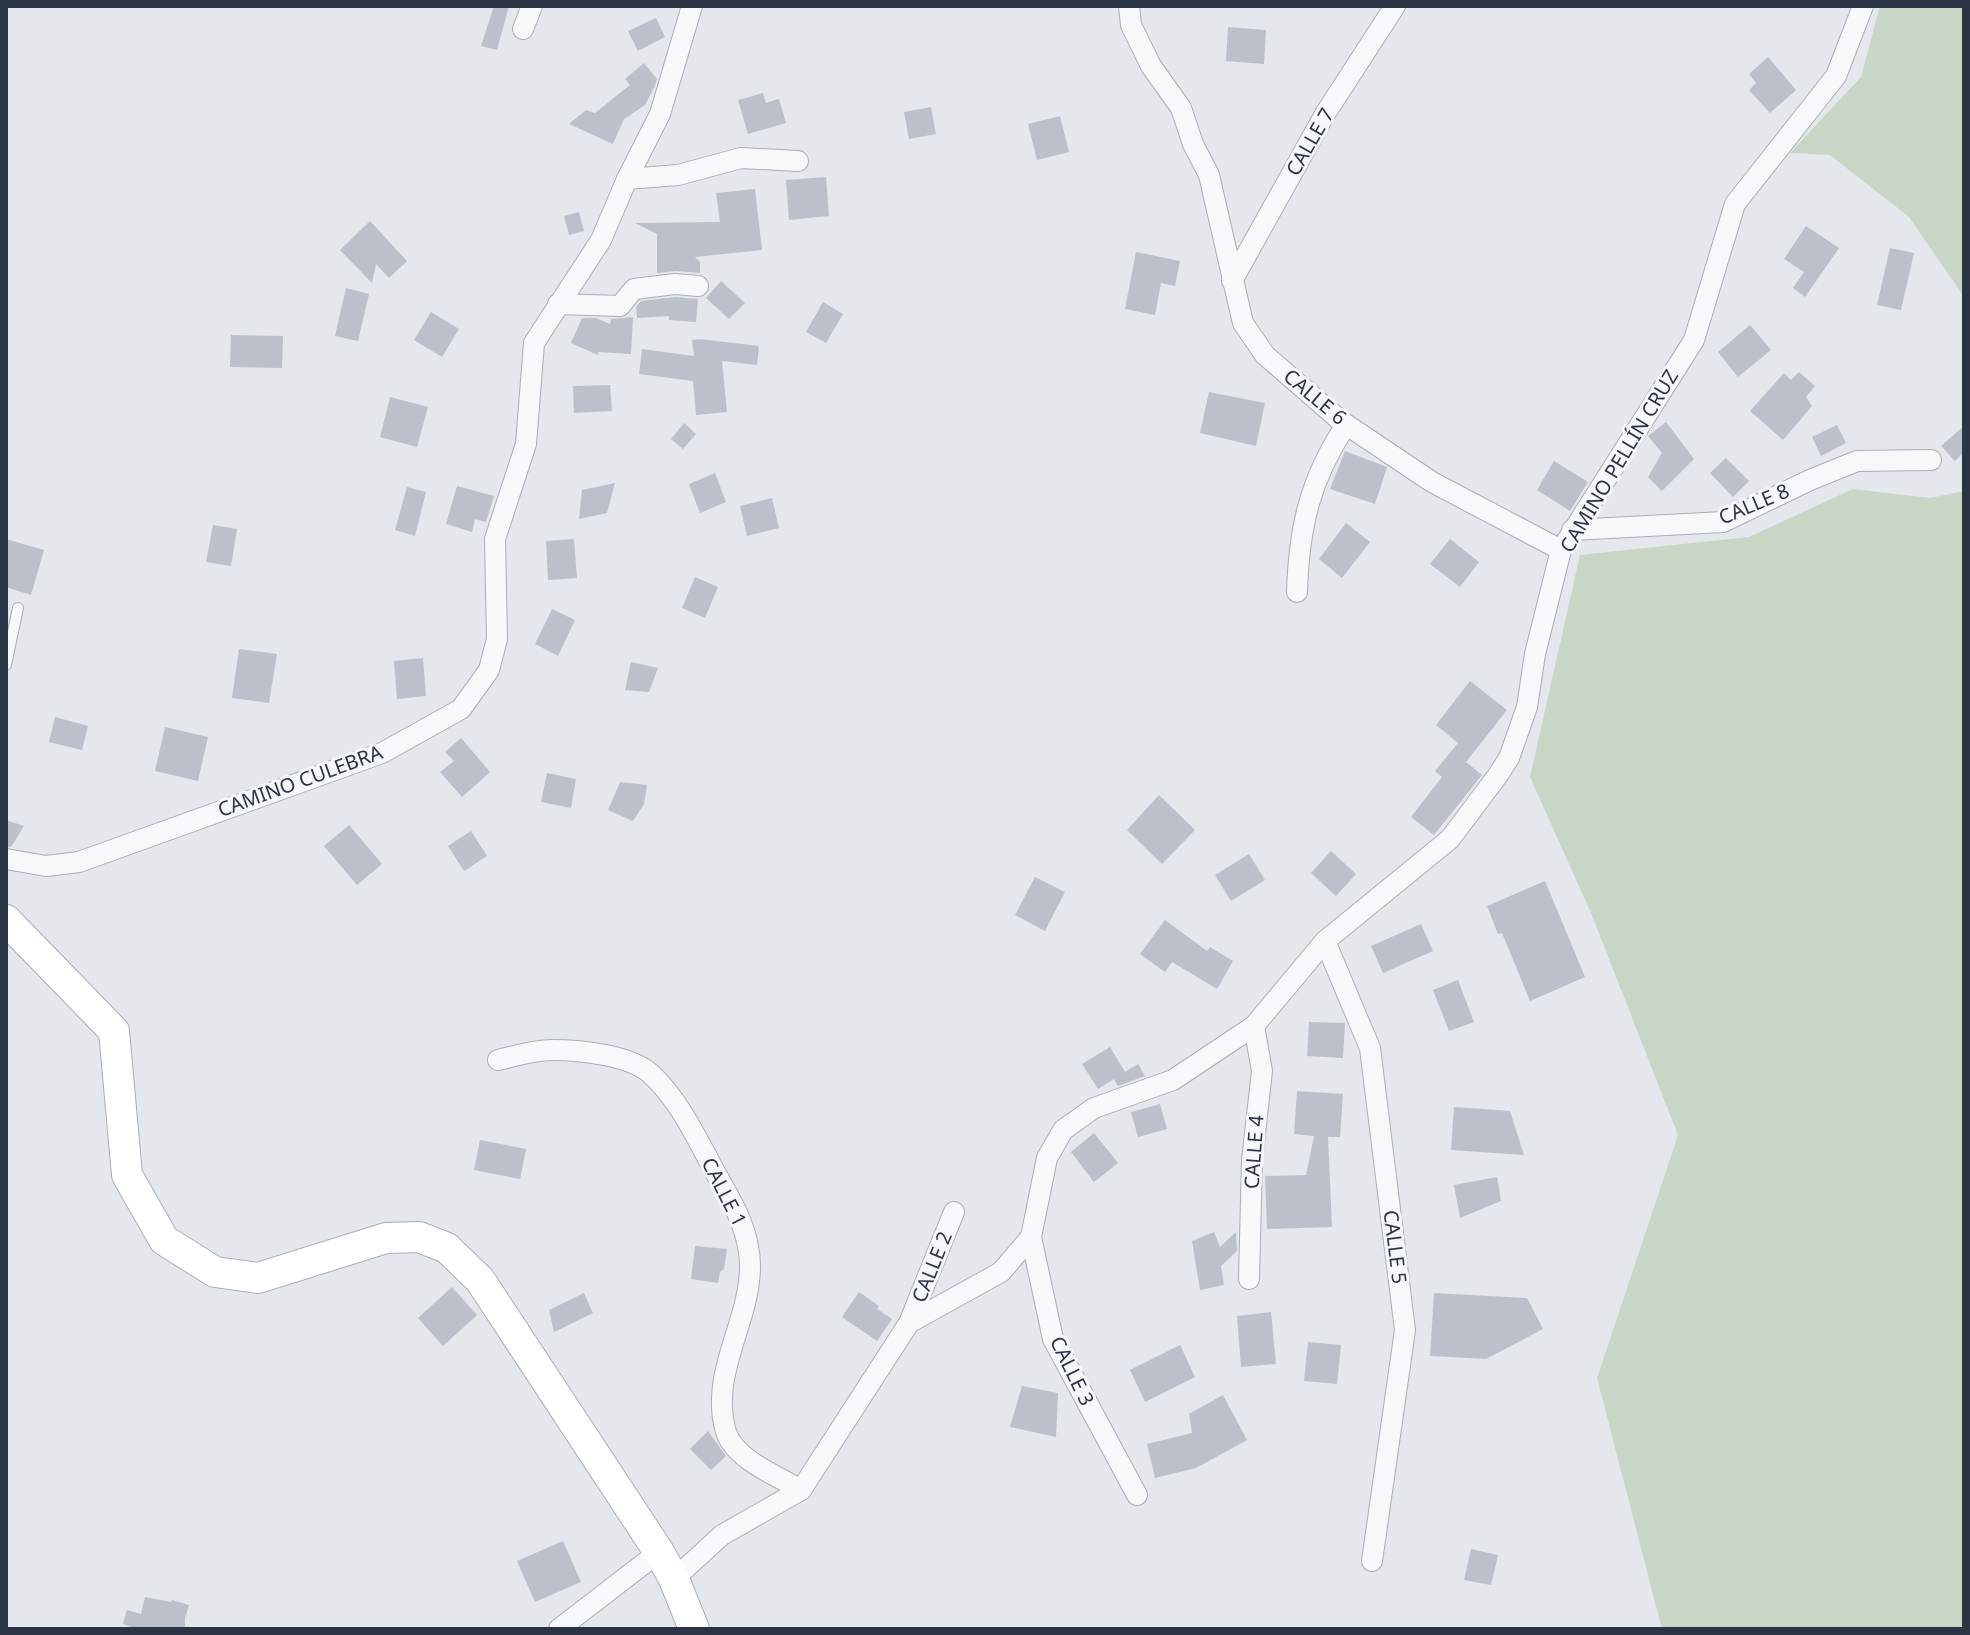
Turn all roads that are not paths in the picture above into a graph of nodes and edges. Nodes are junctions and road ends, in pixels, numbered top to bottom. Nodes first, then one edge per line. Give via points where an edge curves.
1 (532, 6) edge
2 (692, 6) edge
3 (1129, 6) edge
4 (1395, 6) edge
5 (1863, 6) edge
6 (523, 29) dead end
7 (798, 161) dead end
8 (627, 179) junction
9 (1232, 281) junction
10 (698, 286) dead end
11 (558, 304) junction
12 (1346, 425) junction
13 (1931, 460) dead end
14 (1572, 530) junction
15 (1561, 550) junction
16 (1297, 592) dead end
17 (18, 608) dead end
18 (6, 665) edge
19 (6, 859) edge
20 (6, 920) edge
21 (1325, 941) junction
22 (1254, 1026) junction
23 (498, 1060) dead end
24 (954, 1212) dead end
25 (1031, 1237) junction
26 (1249, 1279) dead end
27 (909, 1323) junction
28 (801, 1490) junction
29 (1137, 1495) dead end
30 (659, 1552) junction
31 (1372, 1561) dead end
32 (674, 1579) junction
33 (559, 1629) edge
34 (694, 1629) edge

1 - 6 street
2 - 8 street, CAMINO CULEBRA via 660,114
3 - 9 street, CALLE 6 via 1131,25 1151,66 1181,108 1209,175
4 - 9 street, CALLE 7 via 1325,114
5 - 14 street, CAMINO PELLÍN CRUZ via 1836,76 1735,204 1694,340
7 - 8 street via 741,158 678,175
8 - 11 street, CAMINO CULEBRA via 601,240
9 - 12 street, CALLE 6 via 1243,323 1265,355
10 - 11 street via 634,289 620,306
11 - 19 street, CAMINO CULEBRA via 534,343 526,444 495,539 497,639 489,670 461,709 382,753 79,862 46,866
12 - 15 street, CALLE 6 via 1432,482
12 - 16 street via 1327,454 1309,501 1299,544
13 - 14 street, CALLE 8 via 1857,461 1723,522
14 - 15 street, CAMINO PELLÍN CRUZ
15 - 21 street, CAMINO PELLÍN CRUZ via 1527,707 1509,758 1450,839
17 - 18 lane
20 - 30 street via 114,1031 127,1175 164,1240 215,1272 258,1278 386,1238 419,1237 447,1248 480,1280
21 - 22 street, CAMINO PELLÍN CRUZ
21 - 31 street, CALLE 5 via 1370,1048 1405,1330
22 - 25 street, CAMINO PELLÍN CRUZ via 1173,1080 1094,1108 1063,1130 1047,1158
22 - 26 street, CALLE 4 via 1262,1071 1252,1160
23 - 28 street, CALLE 1 via 551,1049 618,1057 650,1072 683,1113 747,1239 748,1295 722,1386 726,1430 745,1456
24 - 27 street, CALLE 2
25 - 27 street, CAMINO PELLÍN CRUZ via 1001,1272
25 - 29 street, CALLE 3 via 1053,1339
27 - 28 street, CAMINO PELLÍN CRUZ
28 - 32 street, CAMINO PELLÍN CRUZ via 722,1535
30 - 32 street
30 - 33 street
32 - 34 street

